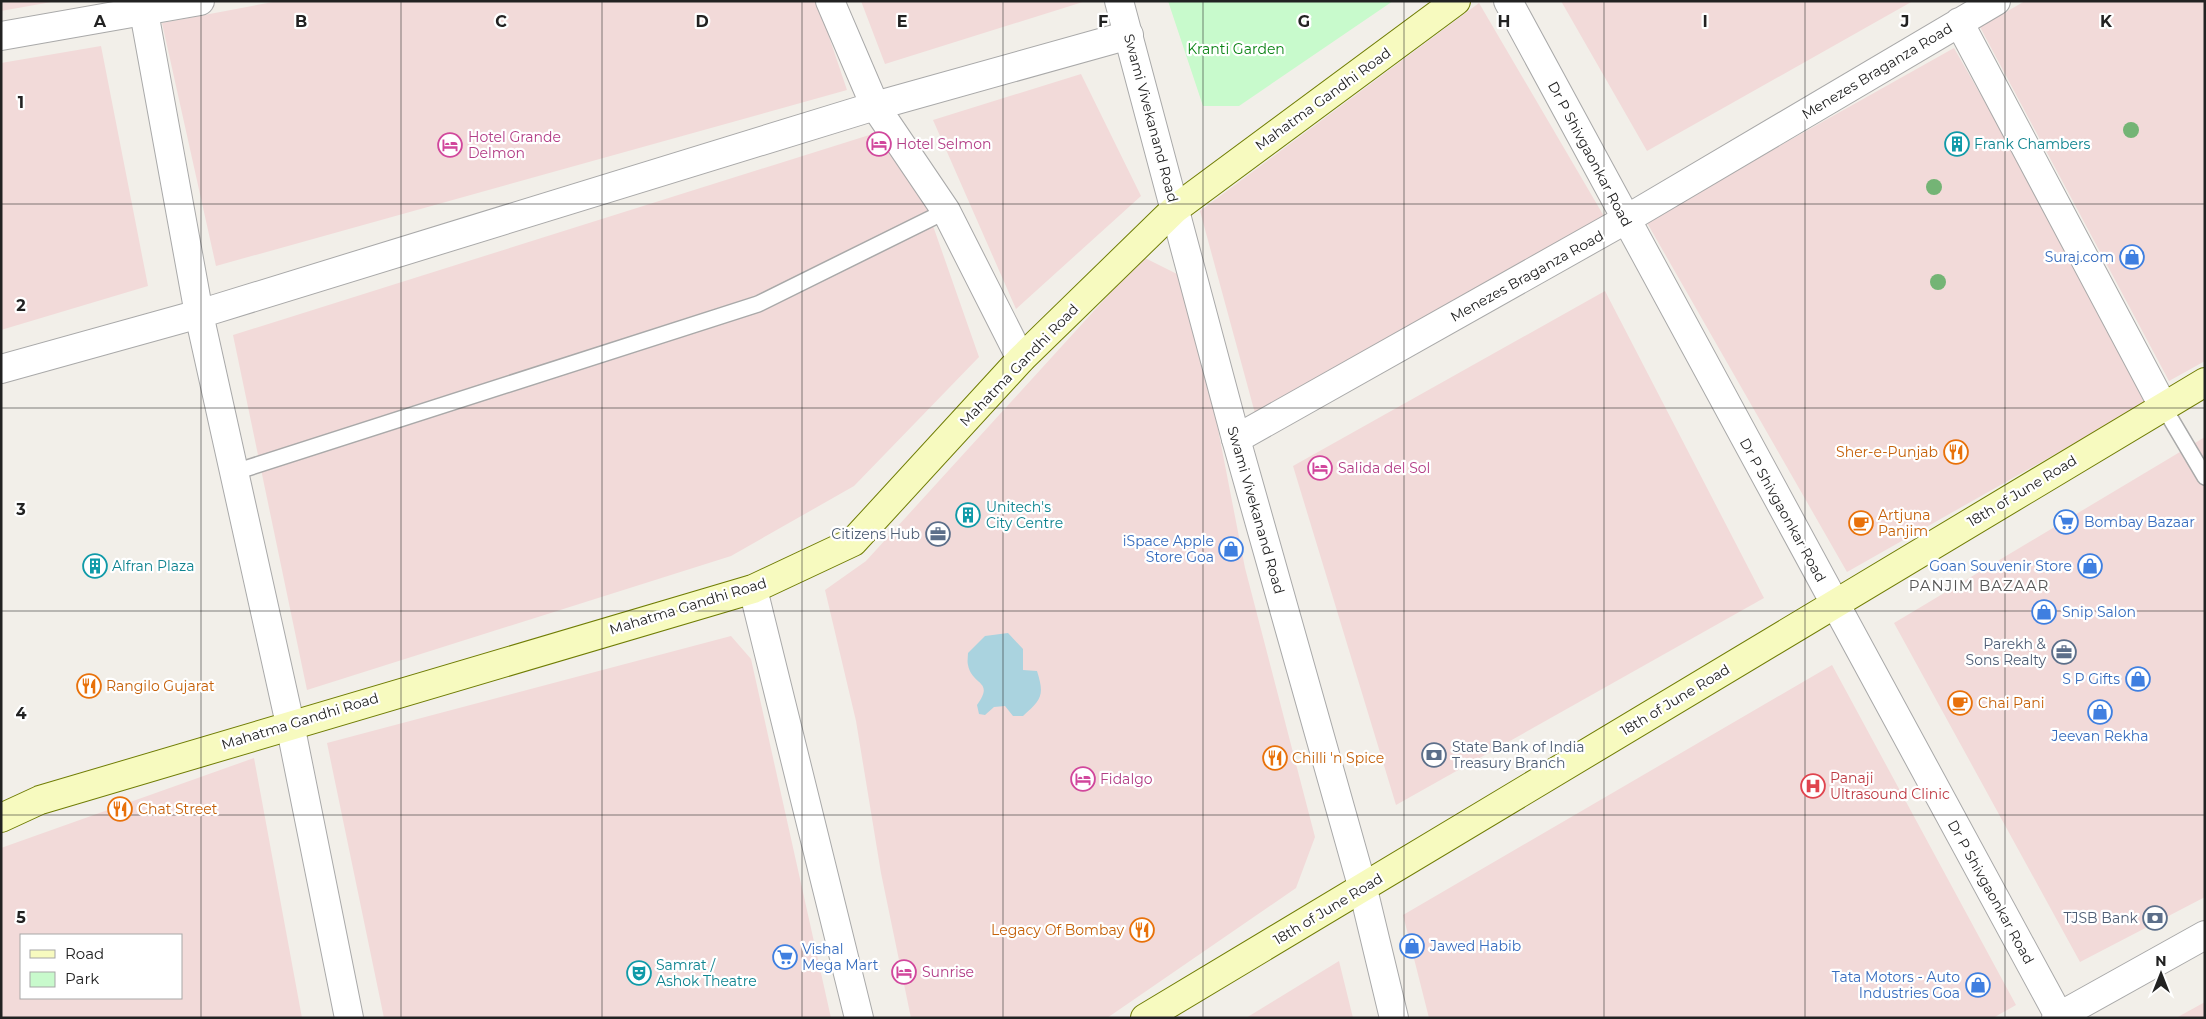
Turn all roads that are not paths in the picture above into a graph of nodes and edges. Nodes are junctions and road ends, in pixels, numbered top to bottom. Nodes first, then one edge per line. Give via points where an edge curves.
1 (200, 1) edge
2 (830, 1) edge
3 (1119, 1) edge
4 (1456, 1) edge
5 (1508, 1) edge
6 (1996, 1) edge
7 (143, 6) edge
8 (1959, 22) junction
9 (1129, 35) junction
10 (1, 36) edge
11 (875, 106) junction
12 (1175, 209) junction
13 (946, 211) junction
14 (1625, 220) junction
15 (199, 314) junction
16 (1021, 359) junction
17 (1, 368) edge
18 (2205, 382) edge
19 (2163, 406) junction
20 (1236, 439) junction
21 (235, 472) junction
22 (2205, 477) edge
23 (753, 588) junction
24 (1834, 604) junction
25 (290, 724) junction
26 (1, 818) edge
27 (1362, 889) junction
28 (2205, 935) edge
29 (2058, 1017) edge
30 (349, 1018) edge
31 (859, 1018) edge
32 (1145, 1018) edge
33 (1394, 1018) edge

1 - 7 street
2 - 11 street
3 - 9 street, Swami Vivekanand Road
4 - 12 main road, Mahatma Gandhi Road
5 - 14 street, Dr P Shivgaonkar Road
6 - 8 street, Menezes Braganza Road
7 - 10 street
7 - 15 street
8 - 14 street, Menezes Braganza Road
8 - 19 street
9 - 11 street
9 - 12 street, Swami Vivekanand Road
11 - 13 street
11 - 15 street
12 - 16 main road, Mahatma Gandhi Road
12 - 20 street, Swami Vivekanand Road
13 - 16 street
13 - 21 lane via 758,304
14 - 20 street, Menezes Braganza Road
14 - 24 street, Dr P Shivgaonkar Road
15 - 17 street
15 - 21 street
16 - 23 main road, Mahatma Gandhi Road via 854,542
18 - 19 main road, 18th of June Road
19 - 22 lane
19 - 24 main road, 18th of June Road
20 - 27 street, Swami Vivekanand Road
21 - 25 street
23 - 25 main road, Mahatma Gandhi Road
23 - 31 street
24 - 27 main road, 18th of June Road
24 - 29 street, Dr P Shivgaonkar Road
25 - 26 main road, Mahatma Gandhi Road via 40,800
25 - 30 street
27 - 32 main road, 18th of June Road
27 - 33 street, Swami Vivekanand Road
28 - 29 street

